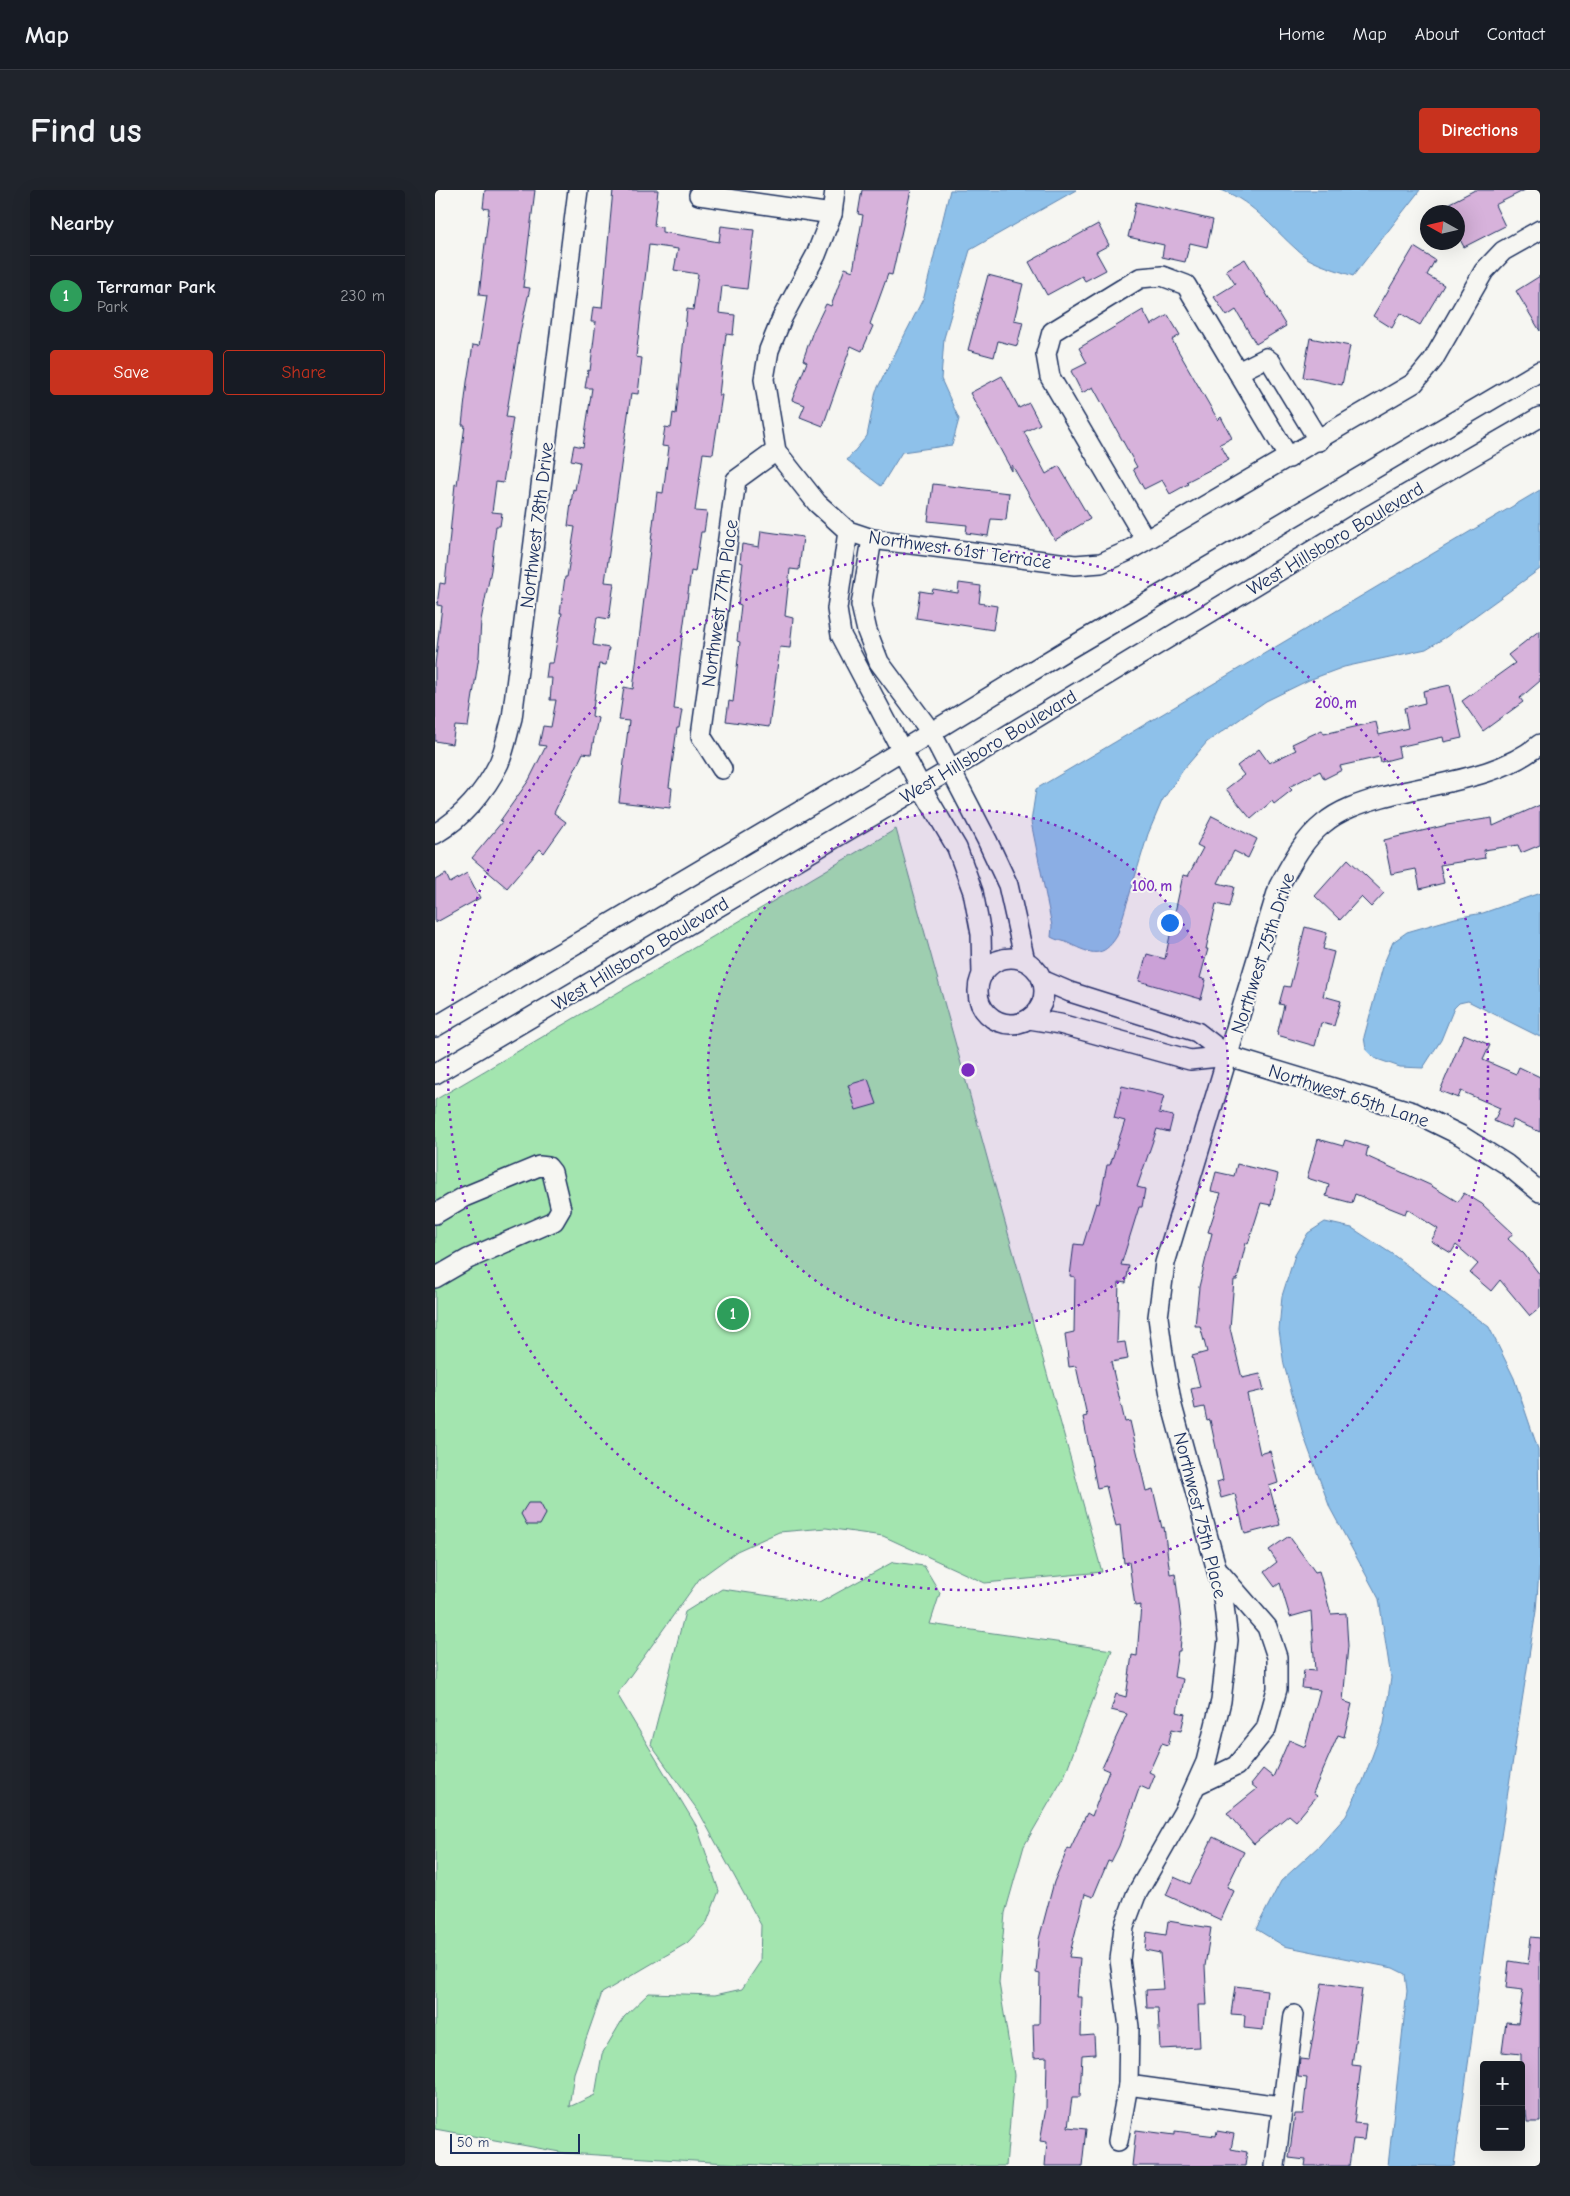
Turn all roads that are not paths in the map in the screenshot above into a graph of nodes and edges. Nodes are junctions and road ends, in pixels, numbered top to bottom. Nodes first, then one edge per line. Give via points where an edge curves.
1 (579, 190) edge
2 (835, 190) edge
3 (699, 195) dead end
4 (832, 214) junction
5 (1540, 230) edge
6 (1540, 371) edge
7 (1238, 372) junction
8 (1540, 417) edge
9 (1319, 440) junction
10 (776, 451) junction
11 (1289, 458) junction
12 (848, 531) junction
13 (871, 539) junction
14 (1145, 539) junction
15 (931, 732) junction
16 (1540, 744) edge
17 (902, 750) junction
18 (721, 769) dead end
19 (950, 770) junction
20 (921, 787) junction
21 (435, 834) edge
22 (1025, 961) junction
23 (982, 975) junction
24 (1042, 980) junction
25 (1119, 1007) junction
26 (1029, 1019) junction
27 (435, 1027) edge
28 (1109, 1038) junction
29 (1229, 1056) junction
30 (435, 1074) edge
31 (1540, 1192) edge
32 (435, 1214) edge
33 (435, 1278) edge
34 (1218, 1571) junction
35 (1196, 1785) junction
36 (1294, 2015) dead end
37 (1128, 2085) junction
38 (1281, 2106) junction
39 (1118, 2141) dead end
40 (1275, 2166) edge

1 - 21 street, Northwest 78th Drive via 512,718 499,762 479,796 451,825
2 - 4 street
3 - 4 street
4 - 10 street via 816,255 782,318 769,350 764,379
5 - 9 street, Northwest 61st Terrace via 1503,250 1485,270 1433,360 1414,383
6 - 15 street, West Hillsboro Boulevard
7 - 9 street via 1266,358 1271,362
7 - 11 street
7 - 14 street via 1186,285 1162,276 1141,278 1052,332 1046,354 1050,377
8 - 19 street, West Hillsboro Boulevard via 1366,518
9 - 11 street, Northwest 61st Terrace
10 - 12 street, Northwest 61st Terrace via 817,503
10 - 18 street, Northwest 77th Place via 736,480 701,736
11 - 14 street, Northwest 61st Terrace
12 - 13 street, Northwest 61st Terrace
12 - 17 street via 837,609 841,634
13 - 14 street, Northwest 61st Terrace via 1075,565 1101,563
13 - 15 street via 861,605 867,631 879,662
15 - 17 street, West Hillsboro Boulevard
15 - 19 street
16 - 29 street, Northwest 75th Drive via 1495,770 1357,804 1323,823 1296,854 1279,886
17 - 20 street
17 - 27 street, West Hillsboro Boulevard
19 - 20 street, West Hillsboro Boulevard
19 - 22 street via 1008,884
20 - 23 street via 957,848 973,892 981,934
20 - 30 street, West Hillsboro Boulevard
22 - 23 street via 1005,958 988,967
22 - 24 street
23 - 26 street via 978,997 989,1016 1009,1024
24 - 25 street
24 - 26 street via 1042,1001
25 - 28 street
25 - 29 street via 1197,1032
26 - 28 street
28 - 29 street via 1191,1060
29 - 31 street, Northwest 65th Lane via 1413,1112 1506,1164
29 - 34 street, Northwest 75th Place via 1165,1263 1158,1317 1172,1406
32 - 33 street via 464,1197 539,1166 552,1172 561,1209 554,1221 484,1251
34 - 35 street, Northwest 75th Place via 1228,1640 1221,1701 1206,1762
34 - 35 street via 1267,1627 1277,1657 1277,1689 1266,1729 1236,1766
35 - 37 street, Northwest 75th Place via 1136,1895 1125,1927 1120,1960 1129,2028
36 - 38 street
37 - 38 street
37 - 39 street, Northwest 75th Place
38 - 40 street

